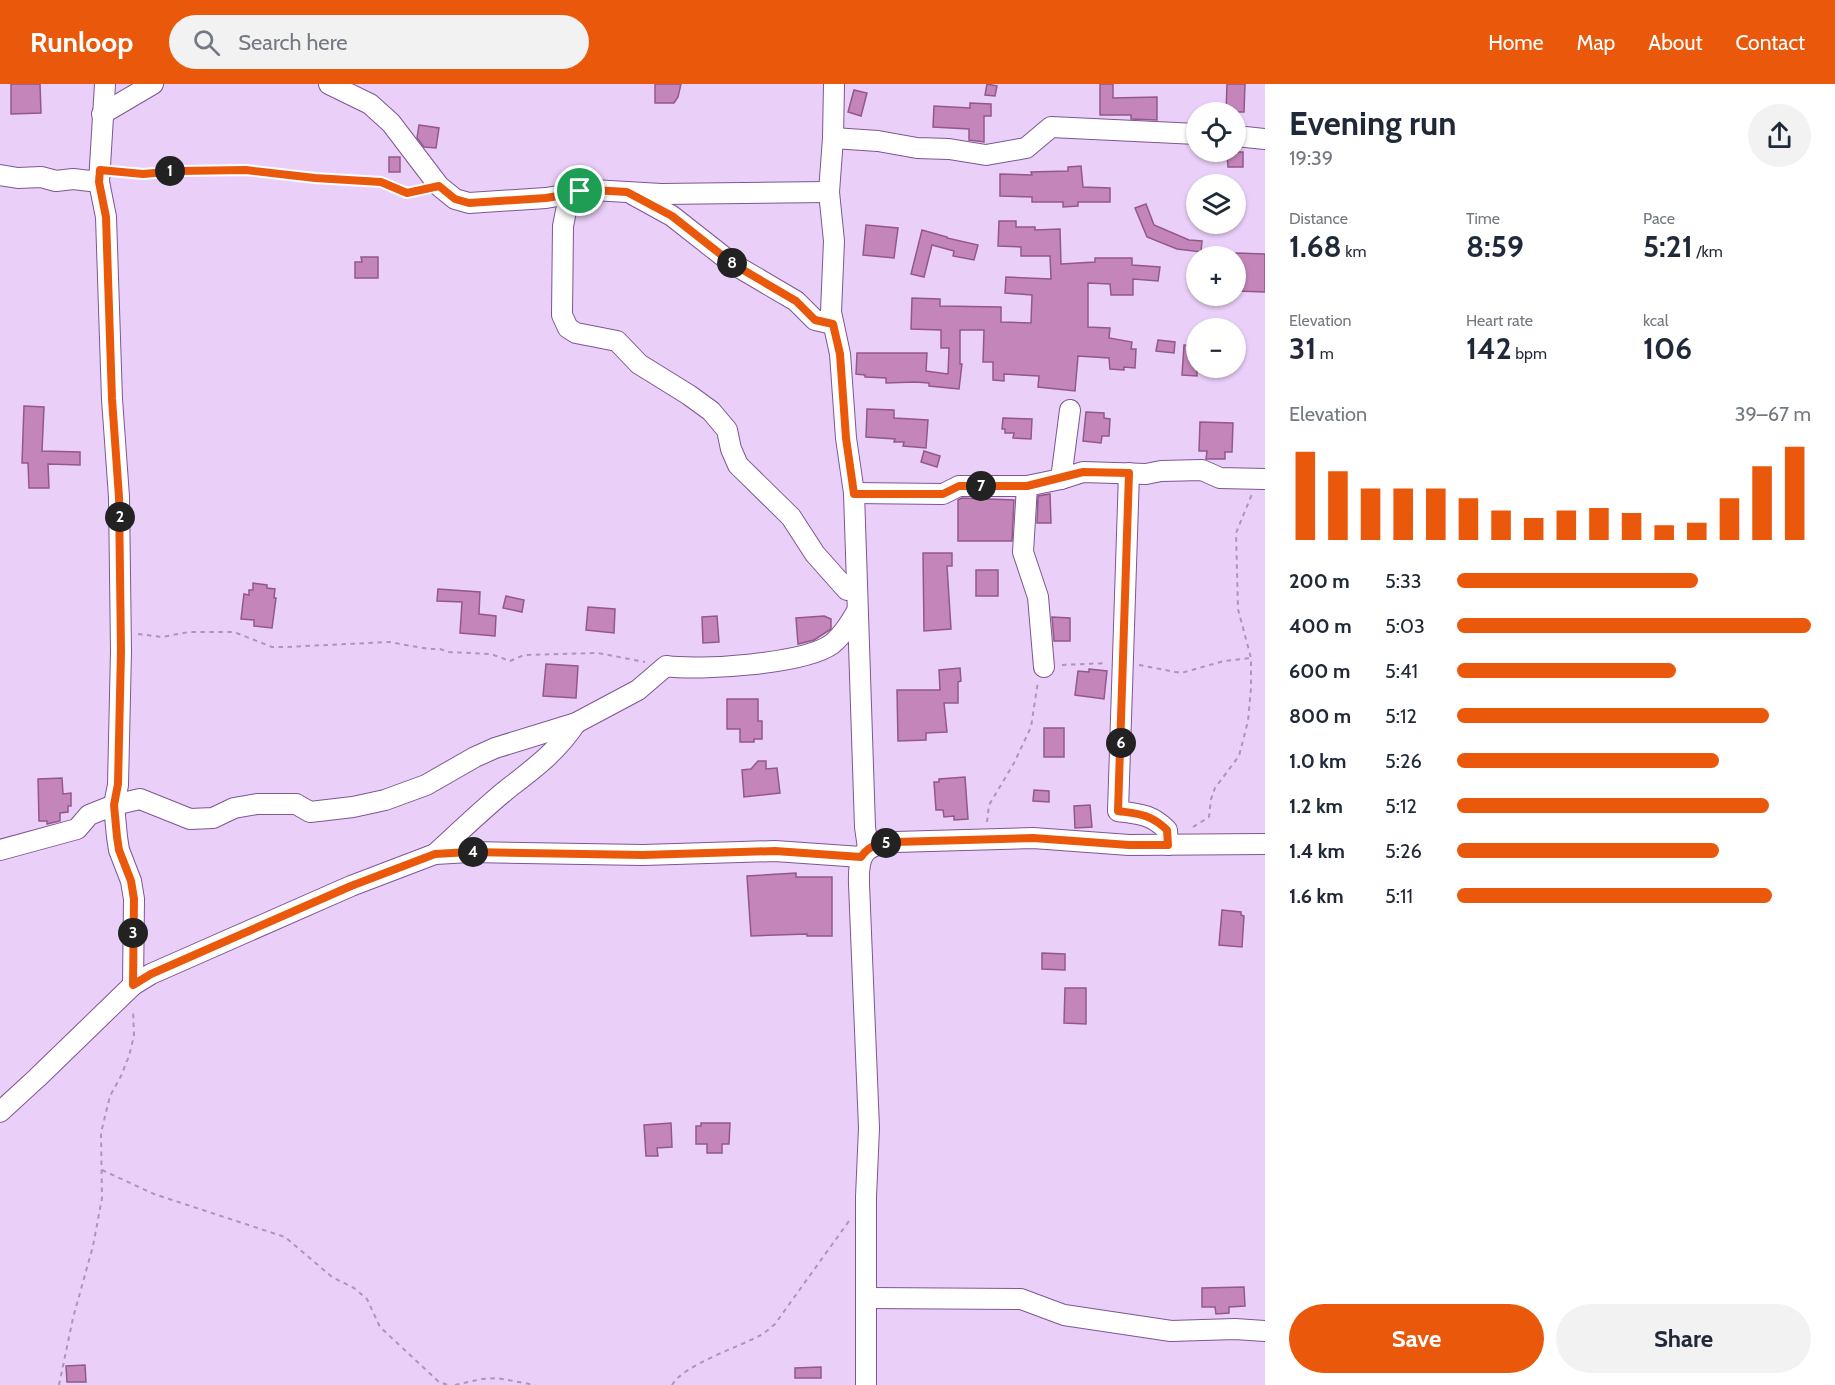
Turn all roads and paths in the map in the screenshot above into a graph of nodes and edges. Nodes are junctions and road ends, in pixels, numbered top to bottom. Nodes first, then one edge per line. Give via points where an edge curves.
1 (105, 84) edge
2 (153, 84) edge
3 (329, 84) edge
4 (834, 84) edge
5 (102, 114) junction
6 (1186, 133) edge
7 (1246, 137) edge
8 (833, 138) junction
9 (1265, 139) edge
10 (0, 175) edge
11 (99, 176) junction
12 (439, 186) junction
13 (580, 191) junction
14 (627, 192) junction
15 (829, 192) junction
16 (833, 324) junction
17 (1070, 410) dead end
18 (1129, 473) junction
19 (1061, 479) junction
20 (1027, 486) junction
21 (1259, 486) edge
22 (854, 494) junction
23 (847, 590) dead end
24 (857, 611) junction
25 (121, 627) junction
26 (1251, 658) junction
27 (1124, 663) junction
28 (666, 666) junction
29 (1044, 667) junction
30 (576, 723) junction
31 (114, 805) junction
32 (1167, 837) junction
33 (988, 839) junction
34 (1265, 844) edge
35 (0, 850) edge
36 (864, 852) junction
37 (435, 854) junction
38 (133, 985) junction
39 (0, 1112) edge
40 (102, 1170) junction
41 (866, 1197) junction
42 (868, 1298) junction
43 (1265, 1331) edge
44 (59, 1385) edge
45 (448, 1385) edge
46 (455, 1385) edge
47 (535, 1385) edge
48 (672, 1385) edge
49 (866, 1385) edge

1 - 5 street
2 - 5 street
3 - 12 street via 370,104 391,123
4 - 8 street
5 - 11 street
6 - 8 street via 1051,127 1026,148 986,155
7 - 9 street
8 - 15 street
10 - 11 street via 56,181
11 - 12 path via 246,170 381,182 407,193
11 - 25 street via 106,217
12 - 13 street via 455,199 469,203 546,198
13 - 14 street
13 - 23 street via 566,211 563,226 565,324 576,333 617,341 639,364 711,411 727,430 738,465 791,517 815,554
14 - 15 street
14 - 16 street via 672,216 733,264 796,301 815,320
15 - 16 street via 834,241
16 - 22 street via 840,354
17 - 19 street
18 - 19 street via 1083,472
18 - 21 street via 1202,470
18 - 27 street
19 - 20 street
20 - 22 street via 959,486 943,494
20 - 29 street via 1023,552 1038,597
21 - 26 path via 1236,533 1238,609
22 - 24 street
24 - 28 street via 845,631 821,650 757,663
24 - 36 street
25 - 28 path via 142,636 162,637 198,631 234,632 272,646 389,642 491,654 510,661 524,655 598,653
25 - 31 street via 118,784
26 - 27 path via 1180,673
26 - 32 path via 1248,721 1239,756 1215,788 1209,817
27 - 29 path
27 - 32 street via 1118,811 1156,820
28 - 30 street via 638,690
29 - 33 path via 1031,727 989,805
30 - 31 street via 495,748 404,794 352,807 310,812 296,804 257,804 234,808 213,818 190,819 140,799
30 - 37 street via 548,756
31 - 35 street via 88,815 77,830
31 - 38 street via 118,843 134,899
32 - 33 street via 1129,845 1059,839
32 - 34 street
33 - 36 street via 879,843
36 - 37 street
36 - 41 street via 859,884 868,1128
37 - 38 street via 351,886
38 - 39 street
38 - 40 path via 134,1036 106,1110 101,1133
40 - 44 path via 102,1198 93,1246
40 - 45 path via 154,1194 285,1237 367,1299 380,1327
41 - 42 street
41 - 48 path via 775,1324 763,1334 694,1366
42 - 43 street via 1021,1299 1064,1315 1171,1331
42 - 49 street
46 - 47 path via 497,1378

